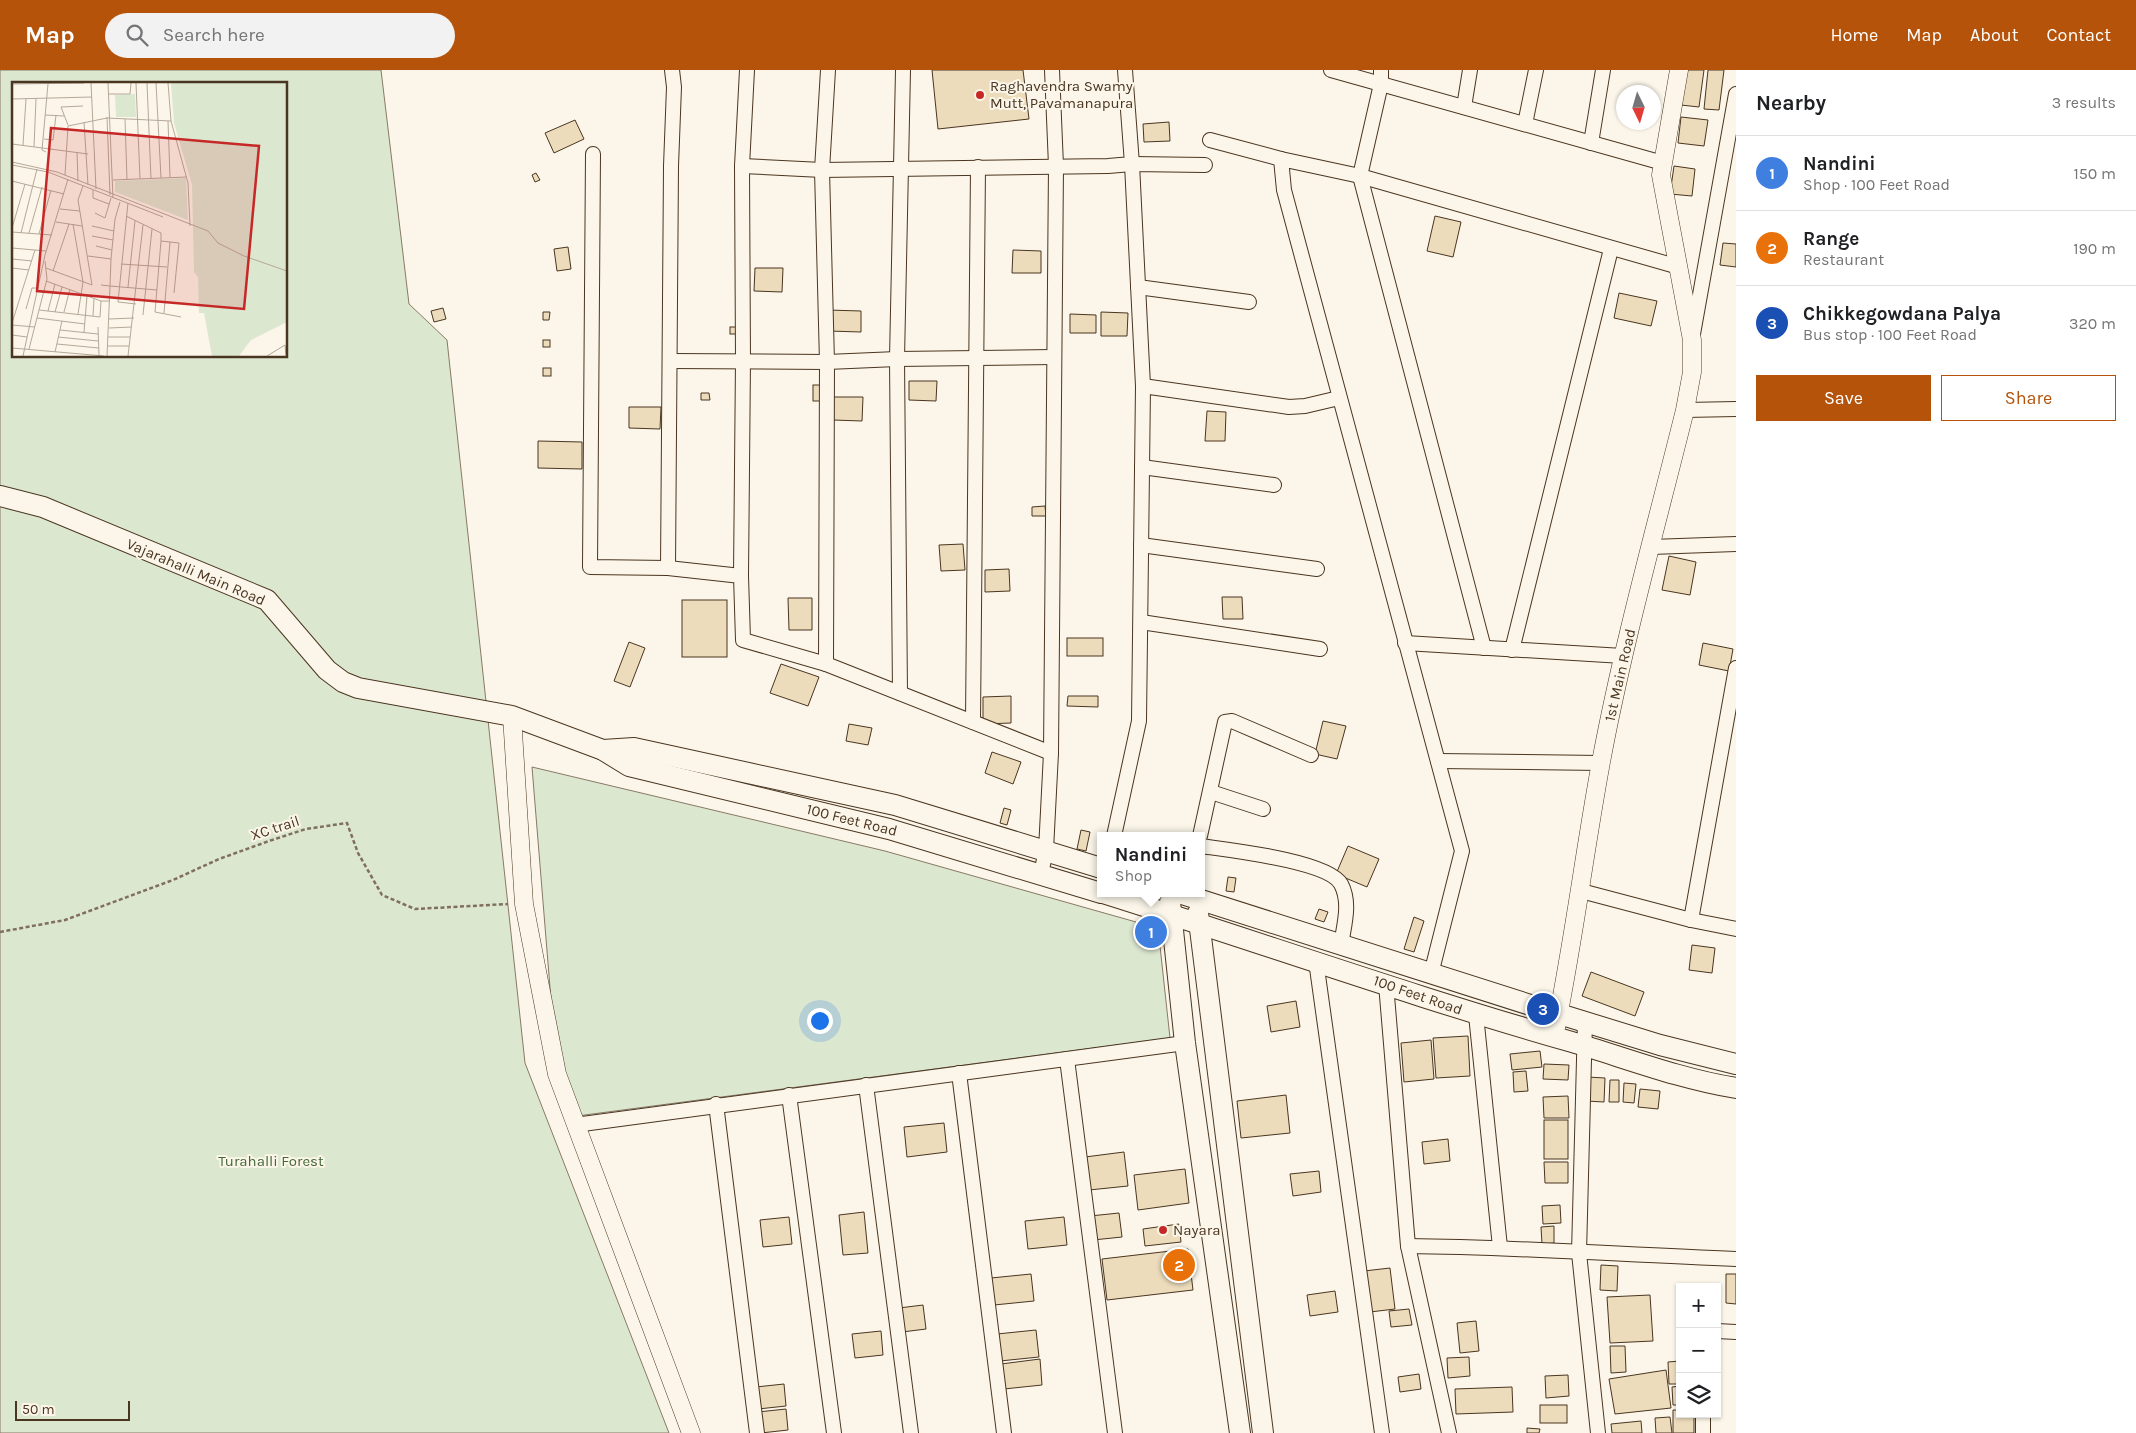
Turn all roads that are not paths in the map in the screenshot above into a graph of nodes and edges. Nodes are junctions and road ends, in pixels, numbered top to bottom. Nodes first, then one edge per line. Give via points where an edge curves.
1 (672, 70) edge
2 (747, 70) edge
3 (828, 70) edge
4 (903, 70) edge
5 (1052, 70) edge
6 (1125, 70) edge
7 (1330, 70) edge
8 (1470, 70) edge
9 (1536, 70) edge
10 (1603, 70) edge
11 (1679, 70) edge
12 (1381, 77) edge
13 (1736, 95) edge
14 (1464, 107) junction
15 (1525, 124) junction
16 (1210, 140) dead end
17 (1591, 142) junction
18 (593, 154) dead end
19 (1281, 159) junction
20 (1663, 163) junction
21 (1132, 164) junction
22 (1205, 165) dead end
23 (742, 166) junction
24 (1056, 166) junction
25 (978, 167) junction
26 (901, 168) junction
27 (822, 170) junction
28 (1360, 176) junction
29 (1611, 249) junction
30 (1679, 268) junction
31 (1138, 287) junction
32 (1249, 302) dead end
33 (1692, 340) junction
34 (1054, 357) junction
35 (976, 358) junction
36 (897, 359) junction
37 (744, 360) junction
38 (670, 361) junction
39 (827, 362) junction
40 (1143, 386) junction
41 (1339, 398) junction
42 (1736, 409) edge
43 (1685, 410) junction
44 (1142, 467) junction
45 (1274, 485) dead end
46 (0, 496) edge
47 (1736, 544) edge
48 (1141, 546) junction
49 (1651, 547) junction
50 (668, 568) junction
51 (1317, 569) dead end
52 (741, 576) junction
53 (1141, 622) junction
54 (1405, 643) junction
55 (1484, 648) junction
56 (1320, 649) dead end
57 (1512, 650) junction
58 (1623, 656) junction
59 (826, 664) junction
60 (1736, 668) edge
61 (900, 693) junction
62 (512, 716) junction
63 (973, 722) junction
64 (603, 750) junction
65 (1051, 753) junction
66 (1311, 755) dead end
67 (1438, 761) junction
68 (1601, 763) junction
69 (1211, 792) junction
70 (1263, 809) dead end
71 (1115, 832) edge
72 (1201, 832) edge
73 (1205, 847) edge
74 (1046, 850) junction
75 (1097, 867) edge
76 (1041, 874) junction
77 (1097, 891) edge
78 (1581, 891) junction
79 (1115, 897) edge
80 (1182, 897) edge
81 (1184, 897) edge
82 (1189, 897) edge
83 (1172, 915) junction
84 (1691, 920) junction
85 (1200, 924) junction
86 (1736, 929) edge
87 (1341, 945) junction
88 (1316, 962) junction
89 (1431, 974) junction
90 (1386, 984) junction
91 (1559, 1013) junction
92 (1476, 1015) junction
93 (1585, 1021) junction
94 (1554, 1038) junction
95 (1185, 1043) junction
96 (1585, 1046) junction
97 (1067, 1058) junction
98 (1736, 1064) edge
99 (959, 1072) junction
100 (866, 1085) junction
101 (1736, 1088) edge
102 (789, 1095) junction
103 (716, 1104) junction
104 (575, 1125) junction
105 (1239, 1238) junction
106 (1213, 1241) junction
107 (1408, 1246) junction
108 (1500, 1247) junction
109 (1579, 1253) junction
110 (1736, 1259) edge
111 (1721, 1331) edge
112 (1736, 1332) edge
113 (1703, 1418) edge
114 (691, 1433) edge
115 (757, 1433) edge
116 (834, 1433) edge
117 (911, 1433) edge
118 (1004, 1433) edge
119 (1115, 1433) edge
120 (1240, 1433) edge
121 (1263, 1433) edge
122 (1382, 1433) edge
123 (1449, 1433) edge
124 (1598, 1433) edge
125 (1703, 1433) edge

1 - 38 street
2 - 23 street
3 - 27 street
4 - 26 street
5 - 24 street
6 - 21 street
7 - 12 street
8 - 14 street
9 - 15 street
10 - 17 street
11 - 20 street, 1st Main Road
12 - 14 street
12 - 28 street
13 - 33 street
14 - 15 street
15 - 17 street
16 - 19 street
17 - 20 street
18 - 50 street via 590,567
19 - 28 street
19 - 41 street via 1284,190
20 - 30 street, 1st Main Road via 1661,174
21 - 22 street
21 - 24 street
21 - 31 street
23 - 27 street
23 - 37 street
24 - 25 street
24 - 34 street
25 - 26 street
25 - 35 street
26 - 27 street
26 - 36 street
27 - 39 street
28 - 29 street
28 - 55 street
29 - 30 street
29 - 57 street
30 - 33 street, 1st Main Road
31 - 32 street
31 - 40 street
33 - 43 street, 1st Main Road via 1692,372
34 - 35 street
34 - 65 street
35 - 36 street
35 - 63 street
36 - 39 street
36 - 61 street
37 - 38 street
37 - 39 street
37 - 52 street
38 - 50 street
39 - 59 street
40 - 41 street via 1289,406 1305,406
40 - 44 street
41 - 54 street
42 - 43 street
43 - 49 street, 1st Main Road
44 - 45 street
44 - 48 street
46 - 62 main road, Vajarahalli Main Road via 43,507 266,600 326,670 343,682 380,693
47 - 49 street
48 - 51 street
48 - 53 street
49 - 58 street, 1st Main Road
50 - 52 street
52 - 59 street via 744,640
53 - 56 street
53 - 71 street via 1139,721
54 - 55 street
54 - 67 street
55 - 57 street
57 - 58 street
58 - 68 street, 1st Main Road
59 - 61 street
60 - 84 street
61 - 63 street
62 - 64 main road, 100 Feet Road
62 - 104 street via 524,904 557,1074
63 - 65 street
64 - 74 main road, 100 Feet Road via 634,748 885,803
64 - 76 main road, 100 Feet Road via 629,766 889,829
65 - 74 street
66 - 69 street via 1228,721 1223,726
67 - 68 street
67 - 89 street via 1462,851
68 - 78 street, 1st Main Road
69 - 70 street
69 - 72 street
73 - 87 street via 1311,866 1338,880 1346,899
74 - 75 main road, 100 Feet Road
74 - 76 street
76 - 77 main road, 100 Feet Road
78 - 84 street
78 - 91 street, 1st Main Road
79 - 83 main road, 100 Feet Road
80 - 83 main road
81 - 85 main road
82 - 87 main road, 100 Feet Road
83 - 85 main road, 100 Feet Road
83 - 95 main road
84 - 86 street
85 - 88 main road, 100 Feet Road
85 - 105 main road
87 - 89 main road, 100 Feet Road
88 - 90 main road, 100 Feet Road
88 - 122 street
89 - 91 main road, 100 Feet Road
90 - 92 main road, 100 Feet Road
90 - 107 street
91 - 93 main road, 100 Feet Road
91 - 94 street, 1st Main Road
92 - 94 main road, 100 Feet Road
92 - 108 street
93 - 96 street
93 - 98 main road, 100 Feet Road via 1660,1045
94 - 96 main road, 100 Feet Road
95 - 97 street
95 - 106 main road
96 - 101 main road, 100 Feet Road via 1653,1068
96 - 109 street
97 - 99 street
97 - 119 street
99 - 100 street
99 - 118 street
100 - 102 street
100 - 117 street
102 - 103 street
102 - 116 street
103 - 104 street
103 - 115 street
104 - 114 street
105 - 106 main road
105 - 121 main road
106 - 120 main road
107 - 108 street
107 - 123 street
108 - 109 street
109 - 110 street
109 - 124 street
111 - 112 street
113 - 125 street

